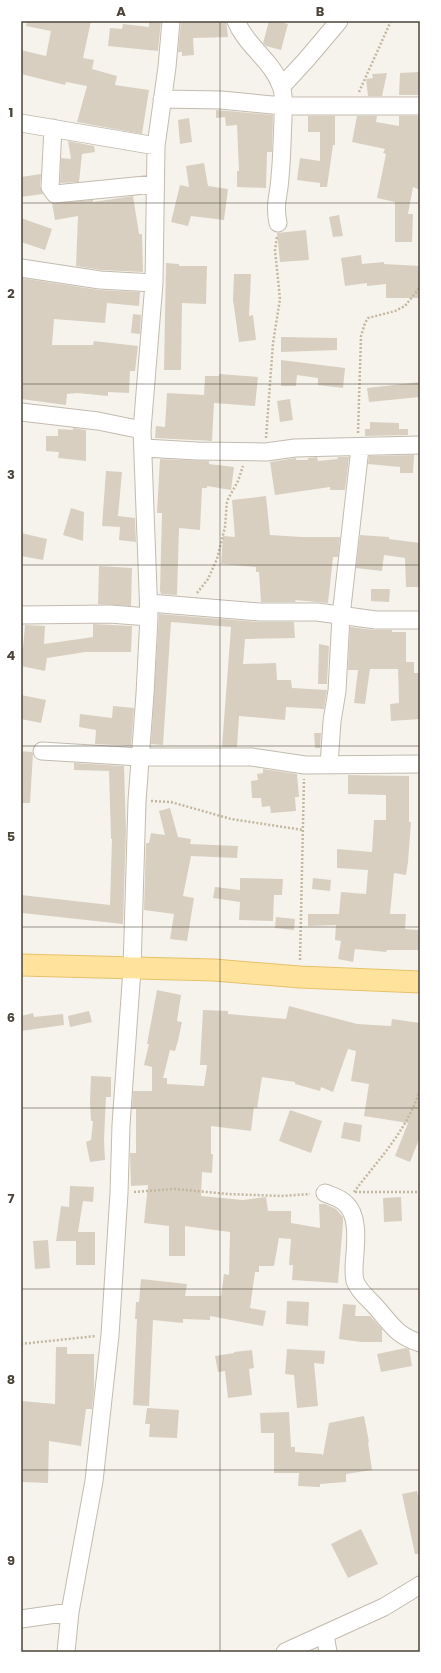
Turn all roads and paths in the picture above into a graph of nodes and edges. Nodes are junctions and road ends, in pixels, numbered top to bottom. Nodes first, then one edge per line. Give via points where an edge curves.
1 (170, 21) edge
2 (236, 21) edge
3 (339, 21) edge
4 (391, 21) edge
5 (282, 86) junction
6 (162, 99) junction
7 (353, 105) junction
8 (284, 106) junction
9 (420, 106) edge
10 (21, 123) edge
11 (53, 128) junction
12 (156, 146) junction
13 (155, 184) junction
14 (278, 223) joint
15 (21, 268) edge
16 (154, 283) junction
17 (420, 287) edge
18 (21, 412) edge
19 (142, 430) junction
20 (420, 445) edge
21 (144, 448) junction
22 (358, 448) junction
23 (244, 452) junction
24 (266, 452) junction
25 (189, 606) junction
26 (149, 610) junction
27 (21, 615) edge
28 (341, 616) junction
29 (420, 620) edge
30 (42, 751) dead end
31 (140, 757) junction
32 (420, 764) edge
33 (305, 765) junction
34 (329, 765) junction
35 (137, 801) junction
36 (303, 830) junction
37 (21, 965) edge
38 (132, 969) junction
39 (300, 977) junction
40 (420, 982) edge
41 (420, 1089) edge
42 (354, 1192) junction
43 (420, 1192) edge
44 (120, 1193) junction
45 (325, 1193) junction
46 (110, 1335) junction
47 (420, 1343) edge
48 (21, 1344) edge
49 (420, 1585) edge
50 (70, 1612) junction
51 (21, 1619) edge
52 (325, 1635) junction
53 (66, 1652) edge
54 (286, 1652) edge
55 (328, 1652) edge

1 - 6 street
2 - 5 street
3 - 5 street
4 - 7 path
5 - 8 street
6 - 8 street via 221,100
6 - 12 street
7 - 8 street
7 - 9 street
8 - 14 street via 276,208
10 - 11 street
11 - 12 street
11 - 13 street via 50,187 55,194
12 - 13 street
13 - 16 street
14 - 24 path via 275,250 280,299 272,343
15 - 16 street via 100,280
16 - 19 street
17 - 22 path via 405,306 368,318 365,323 361,336
18 - 19 street
19 - 21 street
20 - 22 street via 395,444
21 - 23 street
21 - 26 street
22 - 24 street via 295,448
22 - 28 street
23 - 24 street
23 - 25 path via 243,467 228,501 217,559 208,579
25 - 26 street
25 - 28 street via 260,612 317,612
26 - 27 street via 110,614
26 - 31 street
28 - 29 street via 376,620
28 - 34 street via 337,691
30 - 31 street
31 - 33 street via 252,757
31 - 35 street
32 - 34 street
33 - 34 street
33 - 36 path
35 - 36 path via 171,802 231,819
35 - 38 street
36 - 39 path
37 - 38 main road
38 - 39 main road via 214,970
38 - 44 street via 121,1125
39 - 40 main road
41 - 42 path via 416,1103 402,1127
42 - 43 path
42 - 45 path
44 - 45 path via 175,1189 281,1196
44 - 46 street
45 - 47 street via 347,1204 354,1217 355,1282 392,1328 408,1339
46 - 48 path
46 - 50 street via 94,1481
49 - 52 street via 384,1607
50 - 51 street
50 - 53 street
52 - 54 street
52 - 55 street

